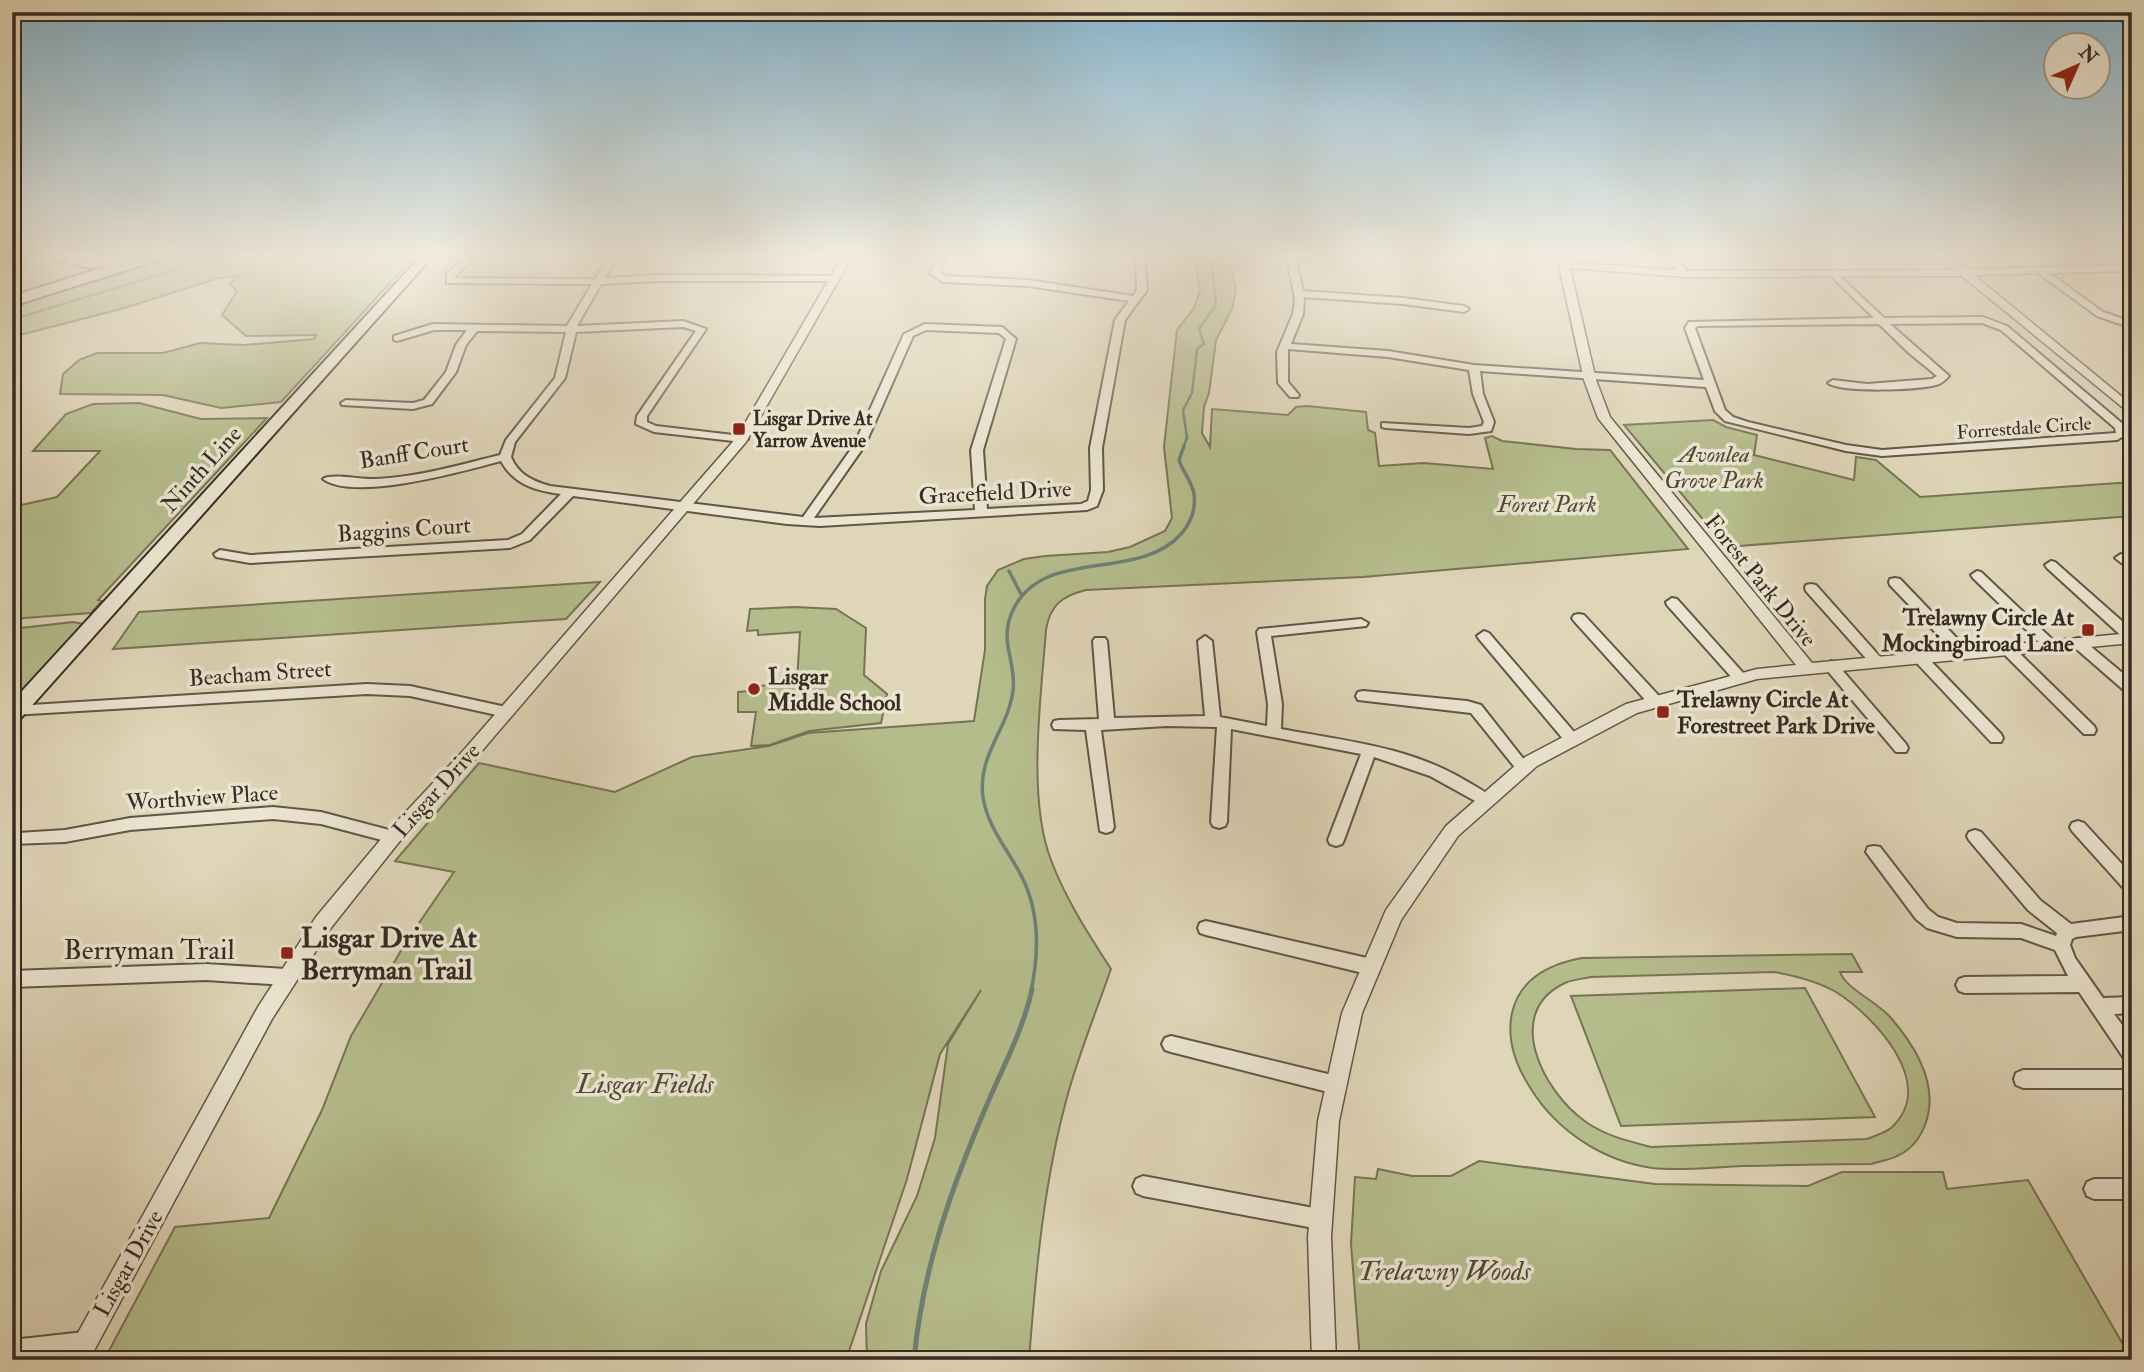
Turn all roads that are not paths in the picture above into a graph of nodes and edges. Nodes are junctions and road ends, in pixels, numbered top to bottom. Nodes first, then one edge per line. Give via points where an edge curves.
1 (368, 321) edge
2 (575, 321) edge
3 (809, 321) edge
4 (1120, 321) edge
5 (1295, 321) edge
6 (1576, 321) edge
7 (1943, 321) edge
8 (1979, 321) edge
9 (2024, 321) edge
10 (1884, 323) junction
11 (474, 328) junction
12 (572, 329) junction
13 (397, 338) dead end
14 (1284, 346) junction
15 (1474, 368) junction
16 (1588, 374) junction
17 (1833, 383) dead end
18 (1710, 384) junction
19 (1294, 395) dead end
20 (346, 403) dead end
21 (2132, 411) edge
22 (1386, 425) dead end
23 (742, 439) junction
24 (505, 457) junction
25 (329, 479) dead end
26 (570, 492) junction
27 (684, 506) junction
28 (981, 513) junction
29 (806, 522) junction
30 (220, 554) dead end
31 (2051, 565) dead end
32 (1977, 575) dead end
33 (1895, 582) dead end
34 (1811, 588) dead end
35 (1672, 602) dead end
36 (1579, 618) dead end
37 (1361, 623) dead end
38 (1484, 636) dead end
39 (2132, 638) edge
40 (1100, 641) dead end
41 (1205, 641) dead end
42 (2078, 643) junction
43 (2051, 646) junction
44 (2008, 650) junction
45 (1964, 654) junction
46 (1919, 657) junction
47 (1876, 662) junction
48 (1831, 666) junction
49 (1807, 668) junction
50 (1739, 677) junction
51 (2132, 689) edge
52 (1363, 696) dead end
53 (1653, 699) junction
54 (506, 712) junction
55 (14, 713) edge
56 (1219, 723) junction
57 (1059, 725) dead end
58 (1100, 725) junction
59 (2089, 730) dead end
60 (1275, 732) junction
61 (1569, 736) junction
62 (1996, 738) dead end
63 (1901, 748) dead end
64 (1370, 749) junction
65 (1522, 766) junction
66 (1482, 798) junction
67 (1219, 822) dead end
68 (1106, 827) dead end
69 (2078, 827) dead end
70 (1975, 836) dead end
71 (12, 837) edge
72 (393, 837) junction
73 (1336, 840) dead end
74 (1874, 852) dead end
75 (2132, 886) edge
76 (2132, 923) edge
77 (1206, 928) dead end
78 (2065, 938) junction
79 (1367, 966) junction
80 (286, 977) junction
81 (12, 979) edge
82 (2083, 984) junction
83 (1965, 985) dead end
84 (2132, 1005) edge
85 (2098, 1006) junction
86 (1171, 1045) dead end
87 (2132, 1054) edge
88 (2023, 1079) dead end
89 (2132, 1079) edge
90 (1336, 1085) junction
91 (1143, 1186) dead end
92 (2094, 1189) dead end
93 (2132, 1189) edge
94 (1319, 1219) junction
95 (12, 1351) edge
96 (80, 1351) edge
97 (1324, 1360) edge

1 - 55 main road, Ninth Line
2 - 12 street
3 - 23 street, Lisgar Drive
4 - 28 street, Gracefield Drive via 1096,448 1095,500 1083,508
5 - 14 street
6 - 16 street, Forest Park Drive
7 - 10 street, Forrestdale Circle
8 - 18 street, Forrestdale Circle via 1998,325 2120,427 2122,434 2049,443 1874,452 1735,422 1720,411
9 - 21 street
10 - 17 street via 1944,379 1867,387
10 - 18 street, Forrestdale Circle via 1692,324
11 - 12 street
11 - 13 street via 433,327
11 - 20 street via 461,345 451,372 428,402 413,407
12 - 23 street via 642,324 701,329 641,424
12 - 24 street via 560,378 510,442
14 - 15 street via 1388,354
14 - 19 street via 1283,383
15 - 16 street
15 - 22 street via 1487,429
16 - 18 street
16 - 49 street, Forest Park Drive via 1600,410 1619,439
23 - 27 street, Lisgar Drive
24 - 25 street, Banff Court via 391,481 356,484
24 - 26 street, Gracefield Drive via 509,468 526,481
26 - 27 street, Gracefield Drive
26 - 30 street, Baggins Court via 526,537 510,544 250,559
27 - 29 street, Gracefield Drive
27 - 54 street, Lisgar Drive
28 - 29 street, Gracefield Drive
28 - 29 street via 977,450 1011,339 1002,330 925,327 909,334 859,445
31 - 39 street
32 - 43 street
33 - 45 street
34 - 47 street
35 - 50 street
36 - 53 street
37 - 60 street via 1264,632
38 - 61 street
39 - 42 street
40 - 58 street
41 - 56 street
42 - 43 street
42 - 51 street
43 - 44 street
44 - 45 street
44 - 59 street
45 - 46 street
46 - 47 street
46 - 62 street
47 - 48 street
48 - 49 street
48 - 63 street
49 - 50 street
50 - 53 street
52 - 65 street via 1476,709
53 - 61 street
54 - 55 street, Beacham Street via 410,691 367,690
54 - 72 street, Lisgar Drive
56 - 58 street
56 - 60 street
56 - 67 street
57 - 58 street
58 - 68 street
60 - 64 street
61 - 65 street
64 - 66 street via 1436,770
64 - 73 street
65 - 66 street
66 - 79 street via 1427,861
69 - 75 street
70 - 78 street
71 - 72 street, Worthview Place via 65,836 130,824 273,813 321,818
72 - 80 street, Lisgar Drive
74 - 78 street via 1933,923 1950,930 2021,931
76 - 78 street
77 - 79 street
78 - 82 street
79 - 90 street via 1352,1009
80 - 81 street, Berryman Trail via 206,972
80 - 96 street, Lisgar Drive
82 - 83 street
82 - 85 street
84 - 85 street
85 - 87 street
86 - 90 street
88 - 89 street
90 - 94 street
91 - 94 street
92 - 93 street
94 - 97 street
95 - 96 street

